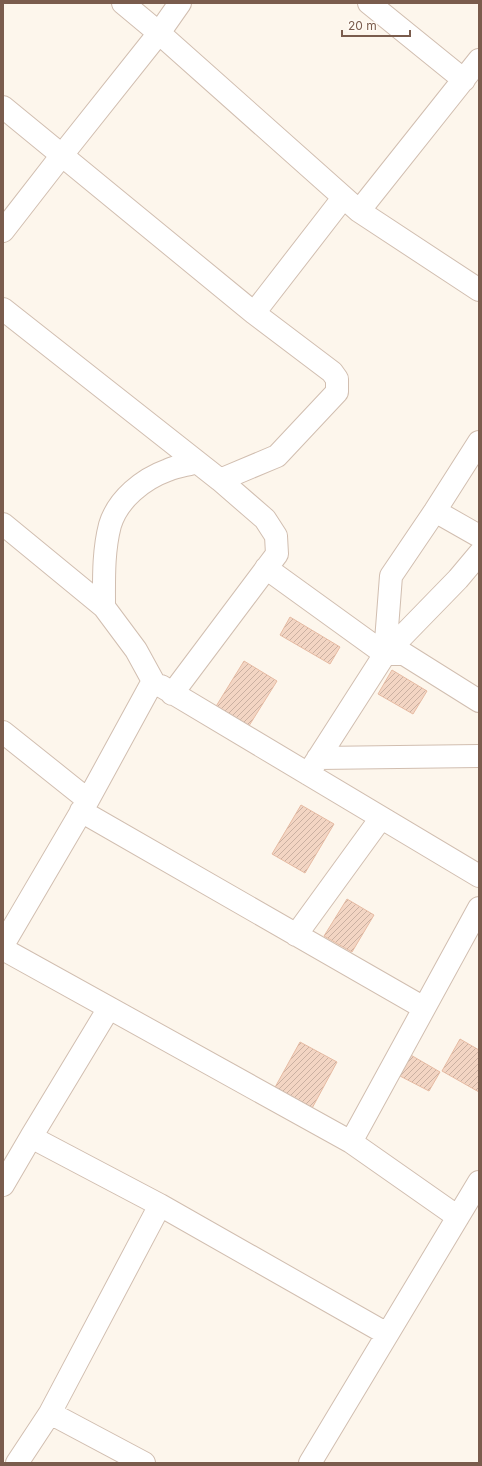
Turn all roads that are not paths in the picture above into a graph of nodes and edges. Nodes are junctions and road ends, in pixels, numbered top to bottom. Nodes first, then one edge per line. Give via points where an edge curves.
1 (123, 3) edge
2 (180, 3) edge
3 (369, 3) edge
4 (159, 33) junction
5 (479, 60) edge
6 (464, 80) junction
7 (3, 107) edge
8 (62, 155) junction
9 (351, 205) junction
10 (3, 231) edge
11 (479, 290) edge
12 (3, 309) edge
13 (254, 312) junction
14 (479, 442) edge
15 (197, 462) junction
16 (220, 480) junction
17 (436, 511) junction
18 (3, 524) edge
19 (479, 536) edge
20 (479, 554) edge
21 (266, 568) junction
22 (104, 607) junction
23 (385, 654) junction
24 (153, 681) junction
25 (172, 694) junction
26 (479, 701) edge
27 (3, 732) edge
28 (479, 756) edge
29 (313, 766) junction
30 (84, 805) junction
31 (381, 818) junction
32 (479, 876) edge
33 (479, 908) edge
34 (296, 935) junction
35 (3, 945) edge
36 (3, 949) edge
37 (109, 1008) junction
38 (424, 1008) junction
39 (31, 1137) junction
40 (351, 1142) junction
41 (479, 1182) edge
42 (3, 1185) edge
43 (160, 1206) junction
44 (458, 1217) junction
45 (387, 1334) junction
46 (50, 1413) junction
47 (17, 1463) edge
48 (144, 1463) edge
49 (310, 1463) edge

1 - 4 street
2 - 4 street
3 - 6 street
4 - 8 street
4 - 9 street
5 - 6 street
6 - 9 street
7 - 8 street
8 - 10 street
8 - 13 street
9 - 11 street
9 - 13 street
12 - 15 street
13 - 16 street via 332,372 337,379 337,392 277,456
14 - 17 street
15 - 16 street
15 - 22 street via 168,470 144,482 124,500 110,525 104,563
16 - 21 street via 265,519 276,536 277,554
17 - 19 street
17 - 23 street via 391,576
18 - 22 street
20 - 23 street
21 - 23 street
21 - 25 street
22 - 24 street via 136,650
23 - 26 street via 404,654
23 - 29 street
24 - 25 street
24 - 30 street
25 - 29 street
27 - 30 street
28 - 29 street
29 - 31 street
30 - 34 street
30 - 35 street
31 - 32 street
31 - 34 street
33 - 38 street
34 - 38 street
36 - 37 street
37 - 39 street
37 - 40 street
38 - 40 street
39 - 42 street
39 - 43 street
40 - 44 street
41 - 44 street
43 - 45 street
43 - 46 street
44 - 45 street
45 - 49 street
46 - 47 street
46 - 48 street

